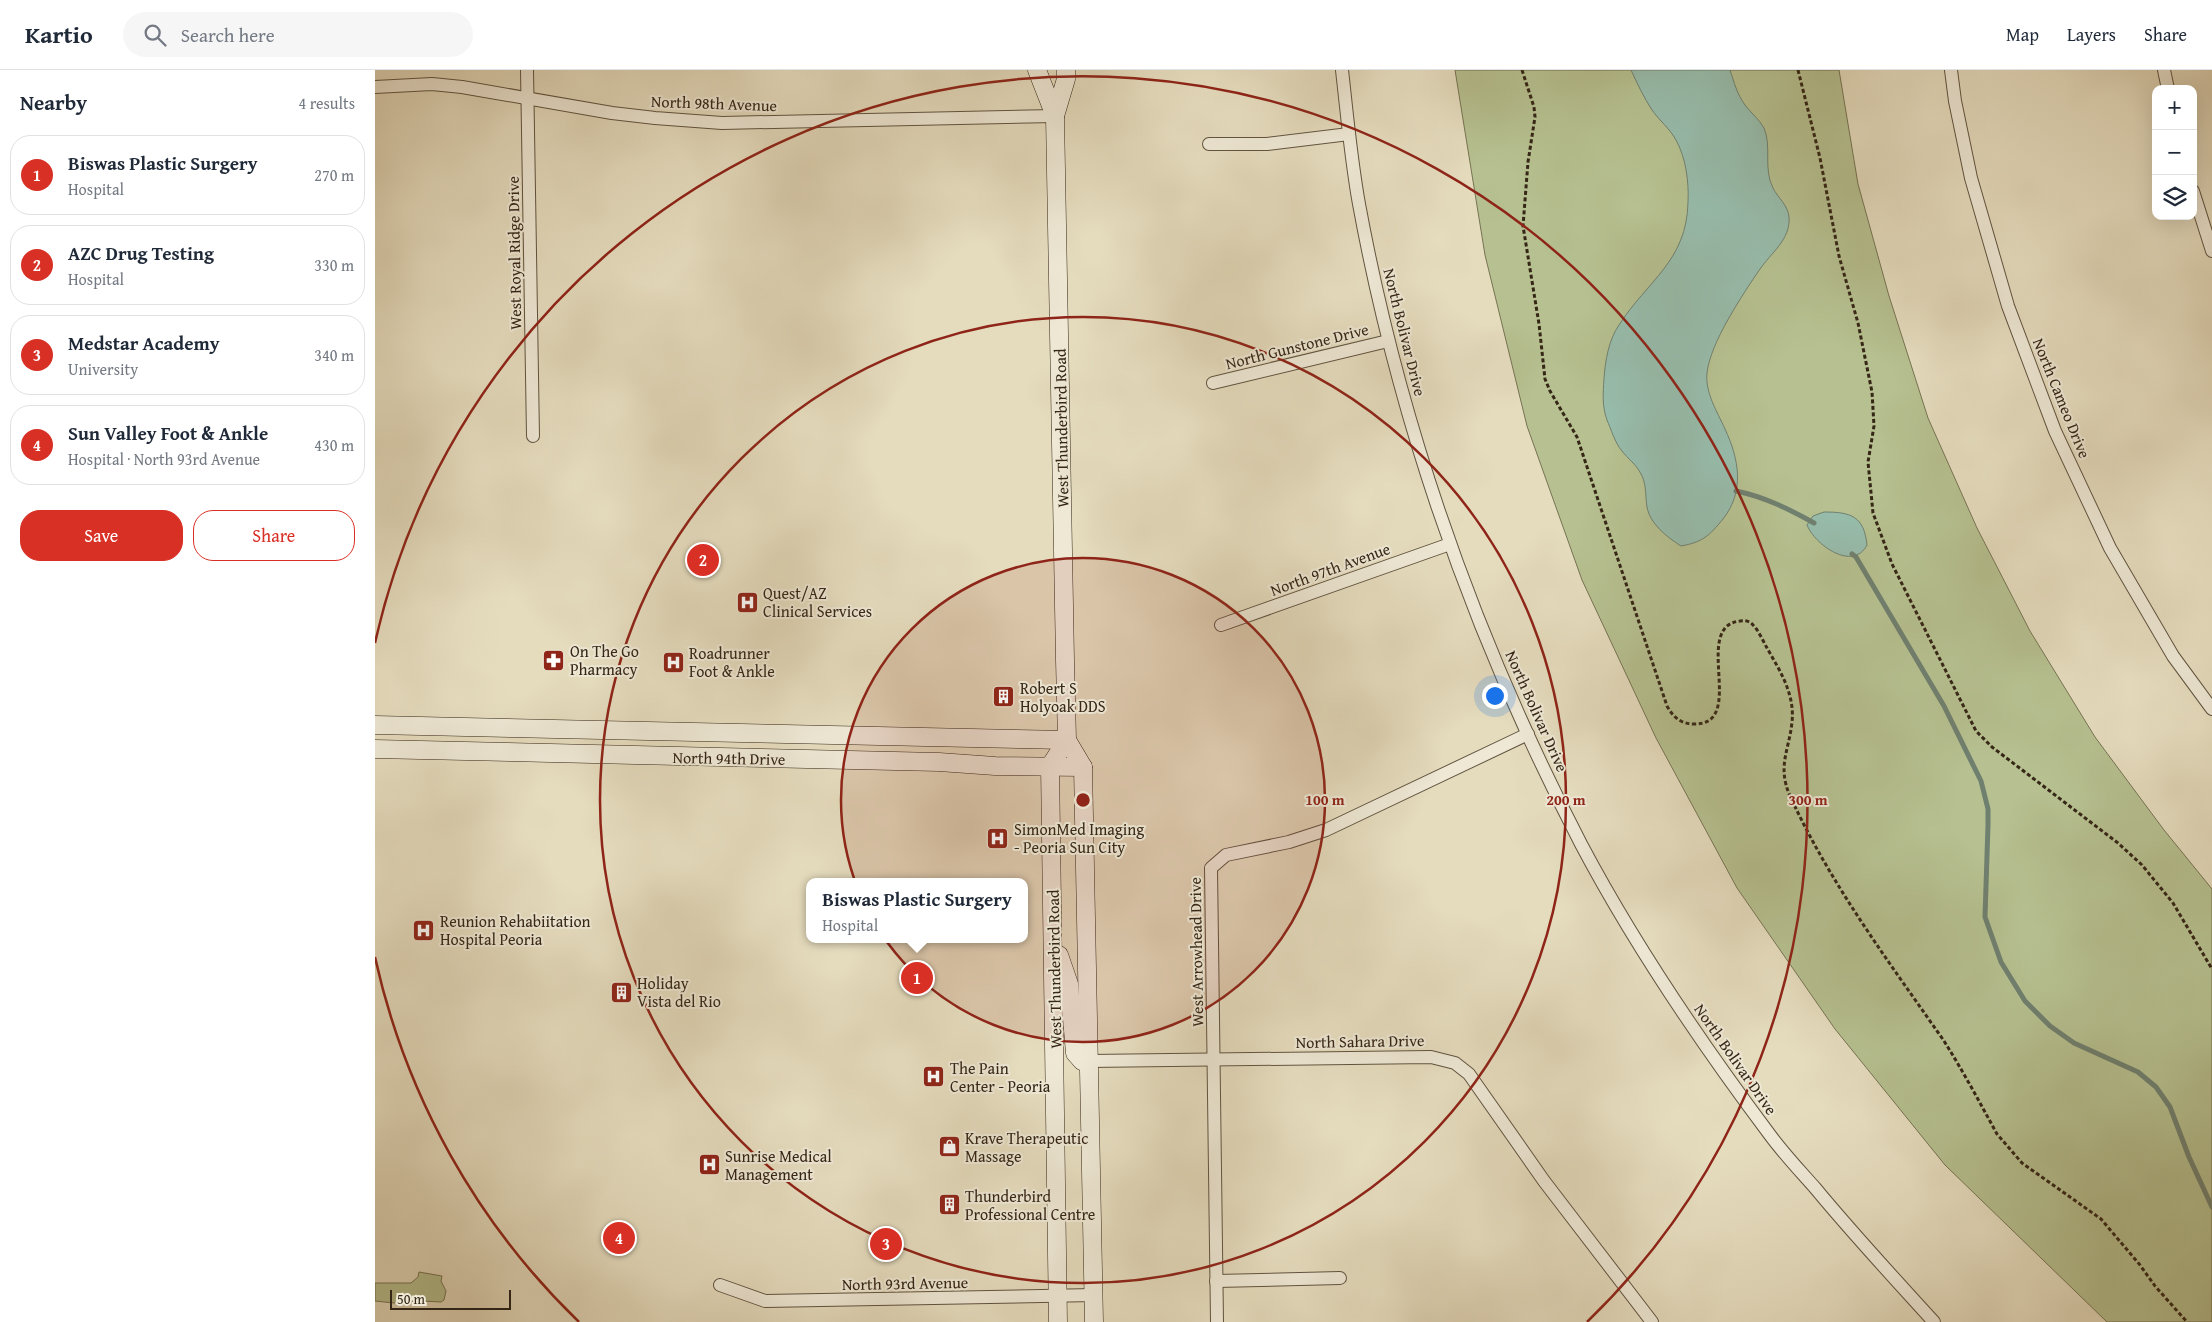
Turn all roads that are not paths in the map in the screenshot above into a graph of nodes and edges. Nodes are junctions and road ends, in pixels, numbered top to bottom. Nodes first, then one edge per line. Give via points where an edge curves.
1 (527, 70) edge
2 (1037, 70) edge
3 (1066, 70) edge
4 (1342, 70) edge
5 (1951, 70) edge
6 (2164, 70) edge
7 (2167, 85) edge
8 (375, 87) edge
9 (528, 100) junction
10 (1055, 116) junction
11 (1349, 134) junction
12 (1209, 144) dead end
13 (2197, 203) edge
14 (2212, 251) edge
15 (1389, 341) junction
16 (1213, 383) dead end
17 (533, 436) dead end
18 (1449, 544) junction
19 (1221, 625) dead end
20 (2212, 709) edge
21 (375, 725) edge
22 (413, 726) junction
23 (515, 728) junction
24 (1528, 734) junction
25 (845, 737) junction
26 (939, 739) junction
27 (1067, 740) junction
28 (375, 749) edge
29 (412, 750) junction
30 (516, 753) junction
31 (844, 761) junction
32 (939, 762) junction
33 (1050, 766) junction
34 (1083, 767) junction
35 (1054, 943) junction
36 (1213, 1059) junction
37 (1089, 1061) junction
38 (1341, 1278) dead end
39 (1216, 1281) junction
40 (720, 1285) dead end
41 (1094, 1295) junction
42 (1057, 1296) junction
43 (1644, 1320) edge
44 (1058, 1322) edge
45 (1094, 1322) edge
46 (1217, 1322) edge
47 (1933, 1322) edge

1 - 9 street, West Royal Ridge Drive
2 - 10 main road, West Thunderbird Road
3 - 10 main road, West Thunderbird Road
4 - 11 street, North Bolivar Drive
5 - 20 street, North Cameo Drive via 1971,178 2008,306 2055,432 2110,548 2173,656
6 - 7 street
8 - 9 street, North 98th Avenue via 432,84
9 - 10 street, North 98th Avenue via 646,118 722,123
9 - 17 street, West Royal Ridge Drive
10 - 27 main road, West Thunderbird Road
11 - 12 street via 1267,144
11 - 15 street, North Bolivar Drive via 1359,202
13 - 14 street
15 - 16 street, North Gunstone Drive
15 - 18 street, North Bolivar Drive
18 - 19 street, North 97th Avenue
18 - 24 street, North Bolivar Drive
21 - 22 main road, North 94th Drive
22 - 23 main road, North 94th Drive
22 - 29 main road
23 - 25 main road, North 94th Drive
23 - 30 main road
24 - 36 street, West Arrowhead Drive via 1326,830 1289,842 1226,855 1211,868
24 - 47 street, North Bolivar Drive via 1582,845 1631,931 1693,1028 1772,1138
25 - 26 main road, North 94th Drive
25 - 31 main road
26 - 27 main road, North 94th Drive
26 - 32 main road
27 - 33 main road
27 - 34 main road, West Thunderbird Road
28 - 29 main road, North 94th Drive
29 - 30 main road, North 94th Drive
30 - 31 main road, North 94th Drive
31 - 32 main road, North 94th Drive
32 - 33 main road, North 94th Drive
33 - 34 main road, North 94th Drive
33 - 35 main road, West Thunderbird Road
34 - 37 main road, West Thunderbird Road
35 - 37 main road via 1069,984 1075,1053 1082,1060
35 - 42 main road, West Thunderbird Road
36 - 37 street, North Sahara Drive
36 - 39 street, West Arrowhead Drive
36 - 43 street, North Sahara Drive via 1431,1056 1455,1064 1469,1074
37 - 41 main road, West Thunderbird Road
38 - 39 street
39 - 46 street, West Arrowhead Drive
40 - 42 street, North 93rd Avenue via 765,1301
41 - 42 street, North 93rd Avenue
41 - 45 main road, West Thunderbird Road
42 - 44 main road, West Thunderbird Road

